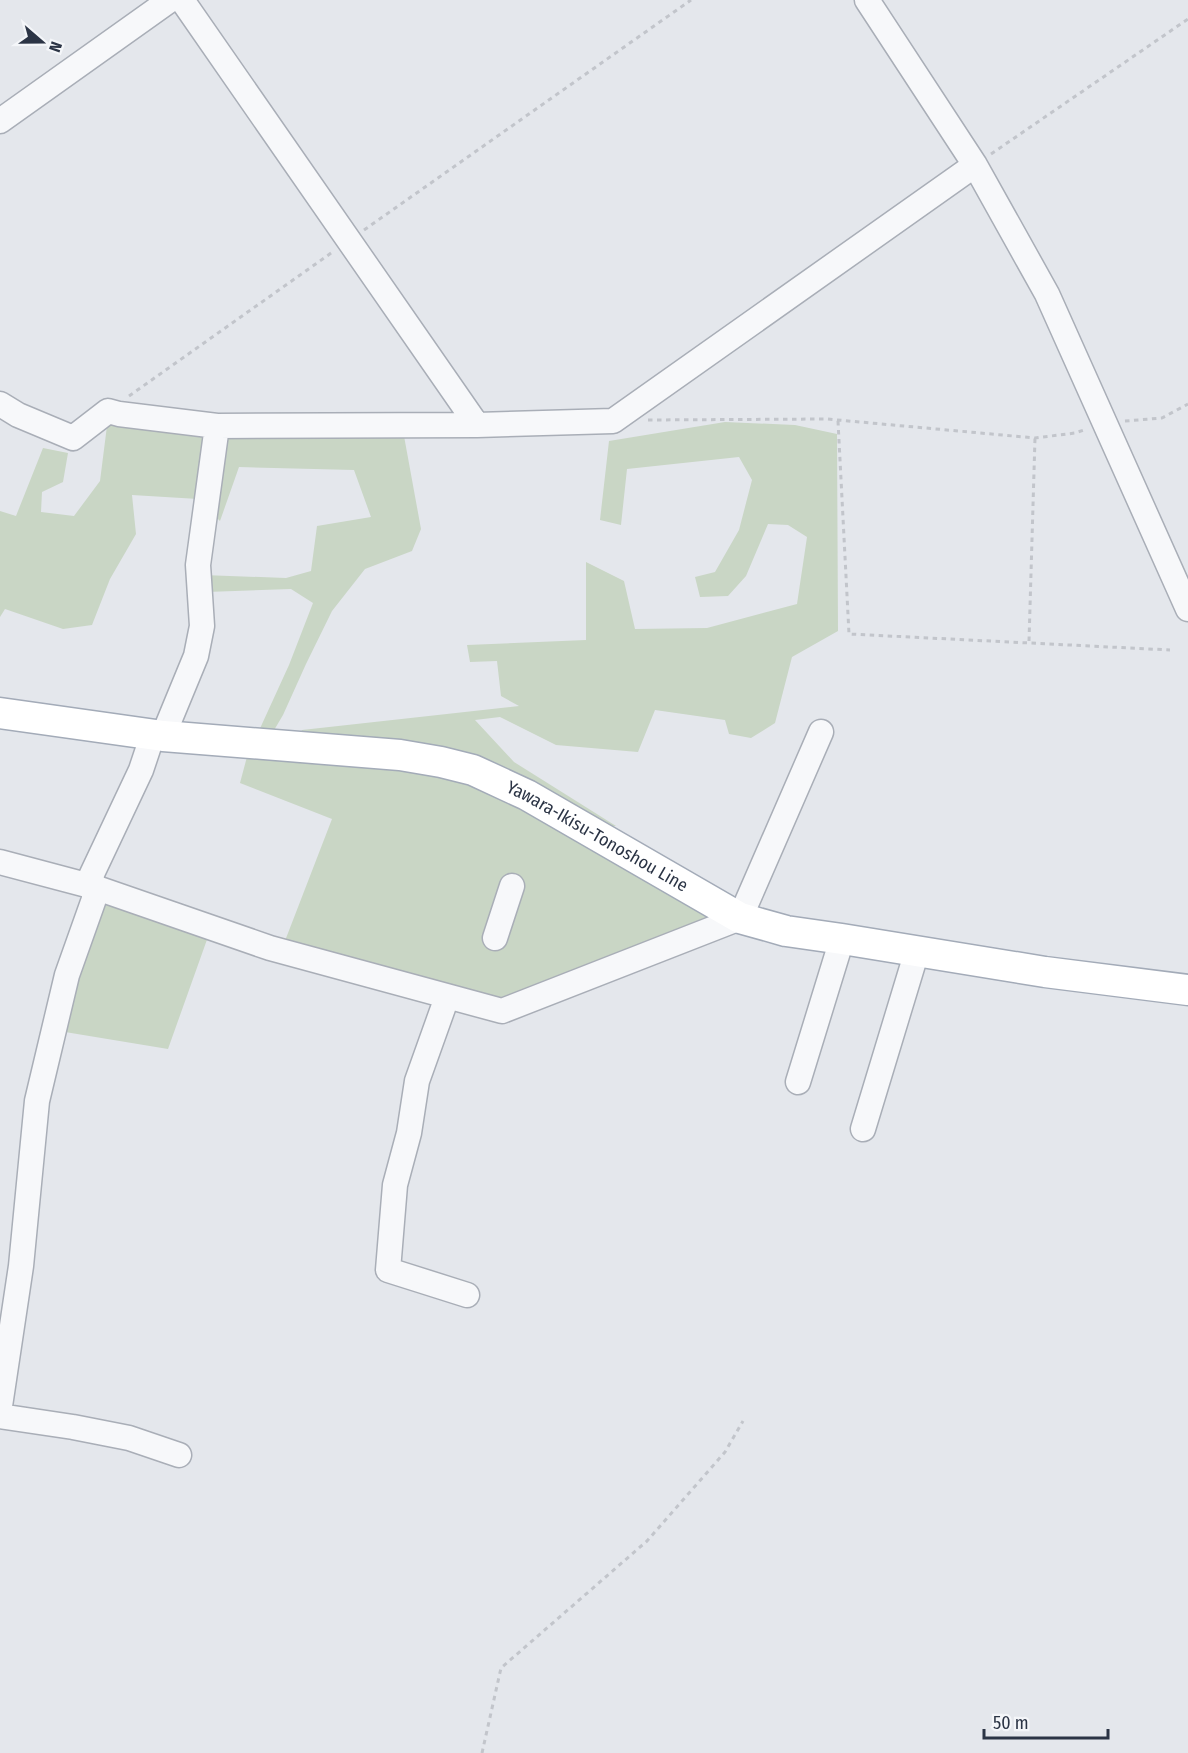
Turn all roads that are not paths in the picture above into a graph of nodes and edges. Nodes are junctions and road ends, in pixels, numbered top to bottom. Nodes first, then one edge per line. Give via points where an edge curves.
1 (170, 0) edge
2 (182, 0) edge
3 (867, 0) edge
4 (0, 121) edge
5 (975, 165) junction
6 (0, 404) edge
7 (477, 425) junction
8 (217, 426) junction
9 (1188, 609) edge
10 (0, 713) edge
11 (821, 732) dead end
12 (158, 735) junction
13 (0, 862) edge
14 (512, 886) dead end
15 (94, 887) junction
16 (740, 918) junction
17 (495, 938) dead end
18 (842, 939) junction
19 (917, 951) junction
20 (1188, 990) edge
21 (447, 998) junction
22 (798, 1082) dead end
23 (863, 1129) dead end
24 (467, 1295) dead end
25 (0, 1406) edge
26 (0, 1416) edge
27 (179, 1455) dead end

1 - 4 street
2 - 7 street
3 - 5 street
5 - 7 street via 614,420
5 - 9 street via 1047,294
6 - 8 street via 73,438 108,411
7 - 8 street
8 - 12 street via 198,565 202,626 196,656
10 - 12 main road, Yawara-Ikisu-Tonoshou Line
11 - 16 street
12 - 15 street via 91,876
12 - 16 main road, Yawara-Ikisu-Tonoshou Line via 400,755 473,770 527,795
13 - 15 street
14 - 17 street
15 - 21 street via 270,948
15 - 25 street via 94,899 67,975 37,1101 21,1266
16 - 18 main road, Yawara-Ikisu-Tonoshou Line via 786,932
16 - 21 street via 502,1011
18 - 19 main road, Yawara-Ikisu-Tonoshou Line
18 - 22 street
19 - 20 main road, Yawara-Ikisu-Tonoshou Line
19 - 23 street
21 - 24 street via 417,1081 395,1185 388,1270
26 - 27 street via 129,1438

